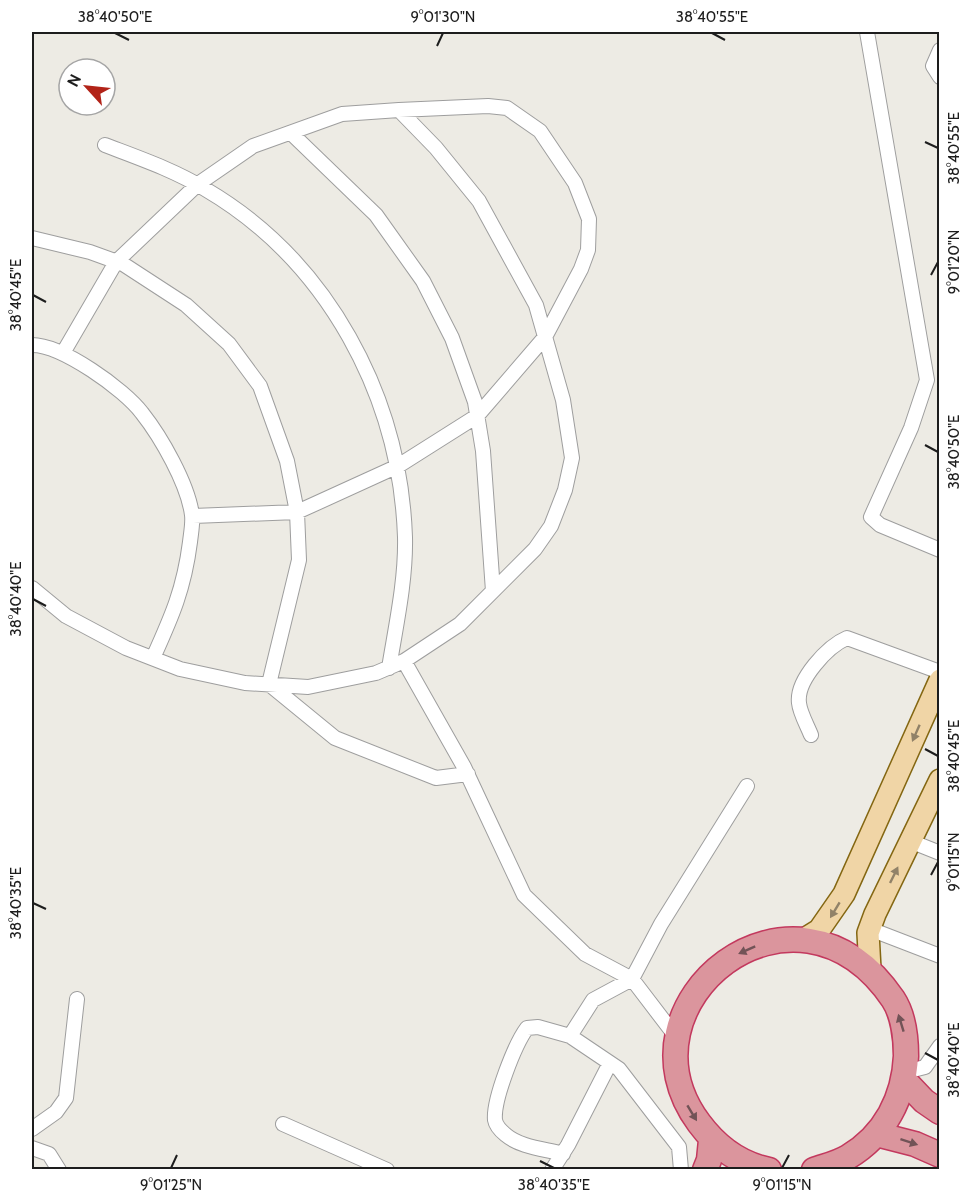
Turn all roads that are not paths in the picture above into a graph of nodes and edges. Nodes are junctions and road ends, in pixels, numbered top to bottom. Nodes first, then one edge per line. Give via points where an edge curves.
1 (867, 32) edge
2 (939, 50) edge
3 (939, 77) edge
4 (399, 110) junction
5 (291, 133) junction
6 (105, 145) dead end
7 (198, 184) junction
8 (32, 238) edge
9 (116, 262) junction
10 (545, 337) junction
11 (32, 345) edge
12 (63, 353) junction
13 (477, 416) junction
14 (398, 466) junction
15 (297, 512) junction
16 (193, 516) junction
17 (939, 550) edge
18 (32, 588) edge
19 (493, 591) junction
20 (153, 658) junction
21 (404, 661) junction
22 (389, 668) junction
23 (939, 672) edge
24 (939, 680) edge
25 (269, 684) junction
26 (811, 735) dead end
27 (468, 774) junction
28 (939, 780) edge
29 (747, 786) dead end
30 (910, 841) junction
31 (939, 853) edge
32 (870, 929) junction
33 (803, 940) junction
34 (939, 956) edge
35 (870, 969) junction
36 (632, 979) junction
37 (77, 999) dead end
38 (570, 1036) junction
39 (677, 1038) junction
40 (939, 1046) edge
41 (610, 1063) junction
42 (905, 1076) junction
43 (939, 1112) edge
44 (283, 1124) dead end
45 (32, 1129) edge
46 (876, 1134) junction
47 (711, 1140) junction
48 (32, 1148) edge
49 (563, 1154) junction
50 (939, 1155) edge
51 (763, 1169) edge
52 (59, 1170) edge
53 (387, 1170) edge
54 (552, 1170) edge
55 (681, 1170) edge
56 (705, 1170) edge
57 (814, 1170) edge

1 - 17 street via 927,380 871,517 880,525
2 - 3 street via 933,66
4 - 5 street via 342,114
4 - 10 street via 436,148 478,201 536,305
4 - 10 street via 507,108 540,131 575,183 589,219 588,250
5 - 7 street via 253,146
5 - 13 street via 376,215 411,262 452,338
6 - 7 street
7 - 9 street
7 - 14 street via 267,234 306,272 343,324 377,391
8 - 9 street
9 - 12 street
9 - 15 street via 186,304 229,344 260,386 287,461
10 - 13 street
10 - 19 street via 568,428 572,458 566,490 551,526 535,549
11 - 12 street
12 - 16 street via 142,412 187,494
13 - 14 street
13 - 19 street
14 - 15 street
14 - 22 street via 405,538
15 - 16 street
15 - 25 street via 299,560
16 - 20 street via 178,604
18 - 20 street via 66,616
19 - 21 street via 460,624
20 - 25 street via 180,669 245,683
21 - 22 street
21 - 27 street
22 - 25 street via 308,687
23 - 26 street via 847,638 836,642 821,656 803,686 799,702
24 -> 33 main road via 844,894 819,930
25 - 27 street via 335,738 436,778
27 - 36 street via 524,895 585,954
28 - 30 main road
29 - 36 street via 661,924
30 - 31 street
32 -> 30 main road
32 - 34 street
32 - 35 main road
33 - 35 highway via 827,945
33 -> 39 highway via 774,941 746,949 721,964 690,1001
42 -> 35 highway via 906,1040 894,1001
36 - 38 street via 593,1000
36 - 39 street
37 - 45 street via 66,1098 56,1112
38 - 41 street
38 - 49 street via 527,1028 518,1040 504,1079 495,1118 497,1127 507,1137
39 -> 47 highway via 677,1075 689,1110
40 - 42 street via 926,1067
41 - 49 street
41 - 55 street via 627,1076 679,1147
42 - 43 highway via 924,1101
42 - 46 highway via 894,1109
44 - 53 street
46 -> 50 highway
46 - 57 highway via 847,1157
47 - 51 highway via 734,1157
47 - 56 highway
48 - 52 street via 49,1154
49 - 54 street

